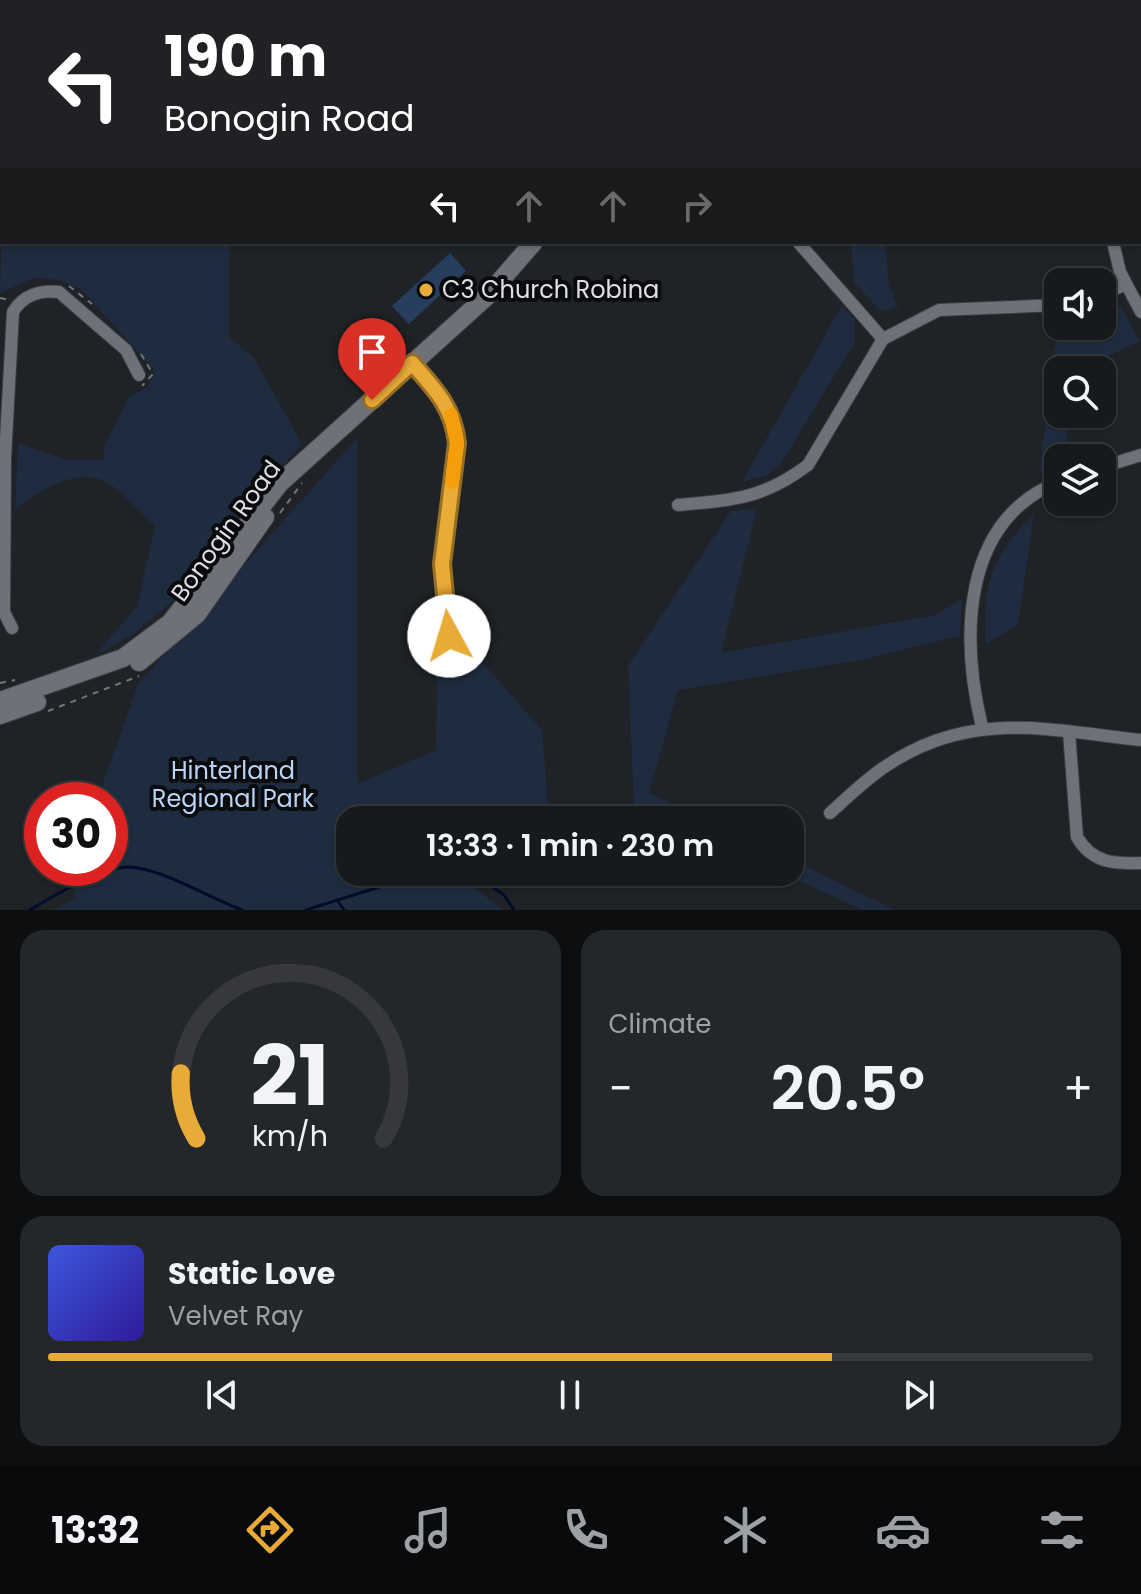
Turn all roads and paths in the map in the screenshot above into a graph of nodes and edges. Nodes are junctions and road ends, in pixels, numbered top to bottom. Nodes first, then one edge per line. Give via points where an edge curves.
1 (532, 244) edge
2 (800, 244) edge
3 (1114, 244) edge
4 (1125, 285) junction
5 (1116, 289) edge
6 (1044, 306) edge
7 (1141, 312) edge
8 (883, 339) junction
9 (412, 363) junction
10 (139, 375) dead end
11 (313, 454) junction
12 (1141, 455) edge
13 (1116, 463) edge
14 (3, 464) edge
15 (1044, 490) edge
16 (678, 505) dead end
17 (233, 566) junction
18 (170, 623) junction
19 (12, 628) dead end
20 (449, 636) dead end
21 (21, 679) dead end
22 (0, 683) edge
23 (41, 694) junction
24 (0, 698) edge
25 (0, 708) edge
26 (0, 715) edge
27 (982, 727) junction
28 (1069, 732) junction
29 (1141, 740) edge
30 (830, 813) dead end
31 (1141, 863) edge

1 - 9 street, Bonogin Road via 486,297
2 - 8 street
3 - 4 street
4 - 5 street
4 - 7 street
6 - 8 street via 939,310
8 - 16 street via 808,465 749,498
9 - 11 street, Bonogin Road
9 - 20 street via 447,403 455,424 442,564
10 - 14 street via 126,350 68,296 50,291 25,299 13,312 9,331
11 - 17 street, Bonogin Road
11 - 18 street, Bonogin Road via 264,502
12 - 13 street
14 - 19 street via 4,612
15 - 27 street via 1006,520 976,577 969,619
17 - 18 street via 223,565 198,599
17 - 23 street, Bonogin Road via 197,614 161,647 115,675
18 - 23 street, Bonogin Road via 123,658
21 - 22 path
23 - 24 street, Bonogin Road
23 - 25 street, Bonogin Road
23 - 26 street
27 - 28 street
27 - 30 street via 894,761
28 - 29 street
28 - 31 street via 1077,837 1101,861

